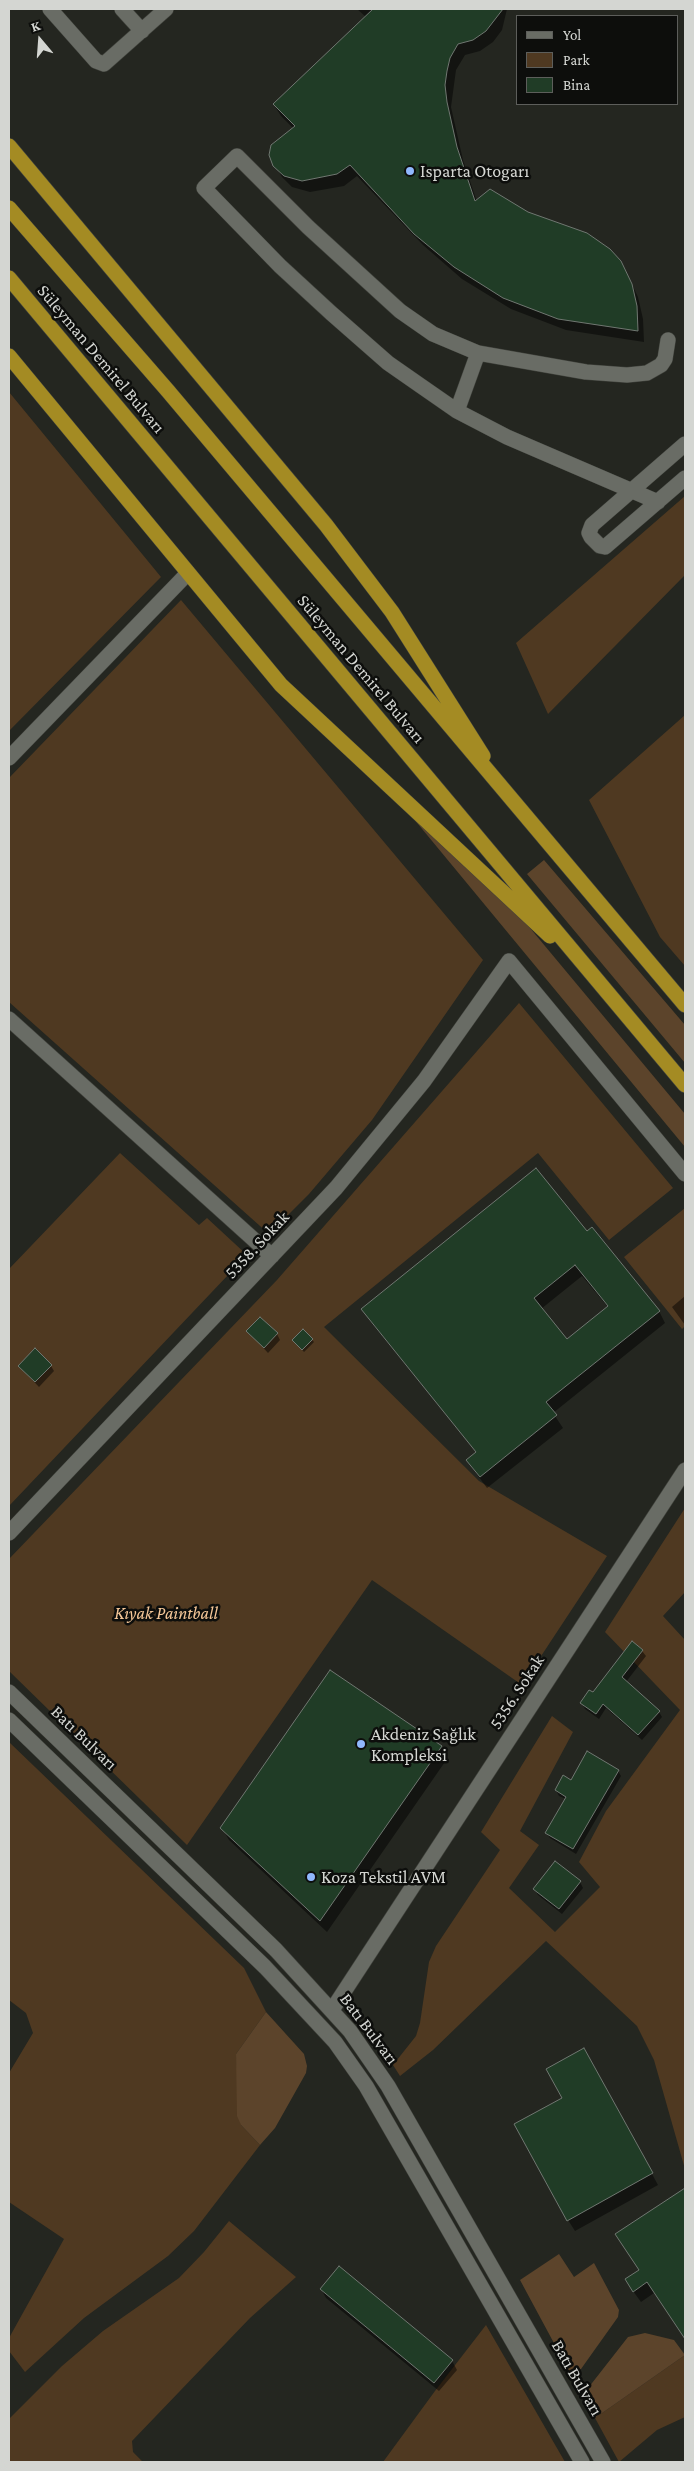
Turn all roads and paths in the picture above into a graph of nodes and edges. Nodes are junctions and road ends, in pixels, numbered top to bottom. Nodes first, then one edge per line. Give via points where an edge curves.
1 (50, 9) edge
2 (122, 9) edge
3 (166, 9) edge
4 (142, 31) junction
5 (9, 146) edge
6 (9, 208) edge
7 (9, 278) edge
8 (668, 340) dead end
9 (478, 353) junction
10 (9, 356) edge
11 (457, 411) junction
12 (685, 444) edge
13 (685, 478) edge
14 (633, 490) junction
15 (658, 502) junction
16 (188, 573) junction
17 (9, 758) edge
18 (504, 792) junction
19 (599, 982) junction
20 (685, 1005) edge
21 (9, 1019) edge
22 (685, 1085) edge
23 (685, 1174) edge
24 (272, 1256) junction
25 (685, 1470) edge
26 (9, 1533) edge
27 (9, 1692) edge
28 (9, 1720) edge
29 (332, 2010) junction
30 (582, 2462) edge
31 (603, 2462) edge

1 - 4 street via 100,63 110,60
2 - 4 street
3 - 4 street
5 - 18 highway via 326,525 380,596
6 - 18 highway, Süleyman Demirel Bulvarı via 168,391
7 - 19 highway, Süleyman Demirel Bulvarı
8 - 9 street via 661,365 647,373 633,375 586,372
9 - 11 street
9 - 11 street via 433,334 400,311 308,227 237,156 204,188 331,313 388,363
10 - 16 highway
11 - 14 street via 507,437
12 - 14 street
13 - 15 street
14 - 15 street
14 - 15 street via 589,528 591,537 600,546 610,544
16 - 17 street
16 - 19 highway via 281,685
18 - 20 highway, Süleyman Demirel Bulvarı
19 - 22 highway, Süleyman Demirel Bulvarı
21 - 24 street
23 - 24 street, 5358. Sokak via 509,961 381,1136
24 - 26 street, 5358. Sokak
25 - 29 street, 5356. Sokak
27 - 29 street, Batı Bulvarı via 276,1950
28 - 30 street, Batı Bulvarı via 265,1967 335,2042 366,2086
29 - 31 street, Batı Bulvarı via 370,2057 388,2086

